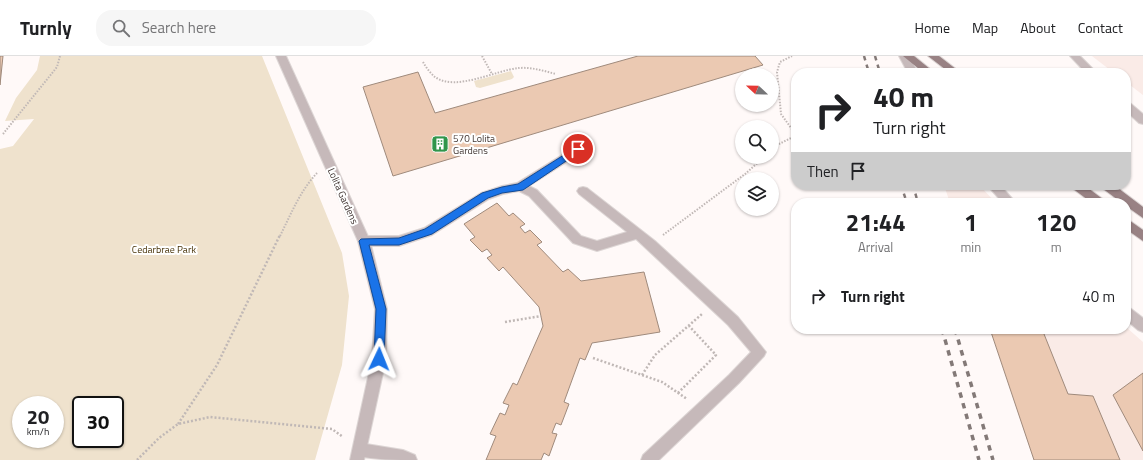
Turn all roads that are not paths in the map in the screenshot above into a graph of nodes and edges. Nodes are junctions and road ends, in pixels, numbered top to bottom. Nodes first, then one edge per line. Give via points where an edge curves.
1 (281, 56) edge
2 (904, 56) edge
3 (908, 56) edge
4 (933, 56) edge
5 (1075, 56) edge
6 (910, 68) edge
7 (924, 68) edge
8 (949, 68) edge
9 (1087, 68) edge
10 (1131, 109) edge
11 (1143, 120) edge
12 (578, 149) dead end
13 (520, 187) junction
14 (583, 190) dead end
15 (998, 190) edge
16 (1083, 190) edge
17 (1113, 190) edge
18 (1005, 198) edge
19 (1093, 198) edge
20 (1123, 198) edge
21 (1131, 204) edge
22 (1143, 213) edge
23 (1131, 227) edge
24 (636, 234) junction
25 (1143, 236) edge
26 (364, 241) junction
27 (1131, 316) edge
28 (1143, 326) edge
29 (359, 455) edge
30 (410, 460) edge
31 (648, 460) edge

1 - 26 street, Lolita Gardens
2 - 6 street
3 - 7 main road
4 - 8 main road
5 - 9 street
10 - 11 street
12 - 13 street
13 - 24 street via 533,193 577,240 597,246
13 - 26 street via 485,196 428,232 399,241
14 - 24 street
15 - 18 street
16 - 19 main road
17 - 20 main road
21 - 22 main road
23 - 25 main road
24 - 31 street via 651,244 733,320 759,352
26 - 29 street, Lolita Gardens via 381,309 379,359
27 - 28 street
29 - 30 street via 403,457

